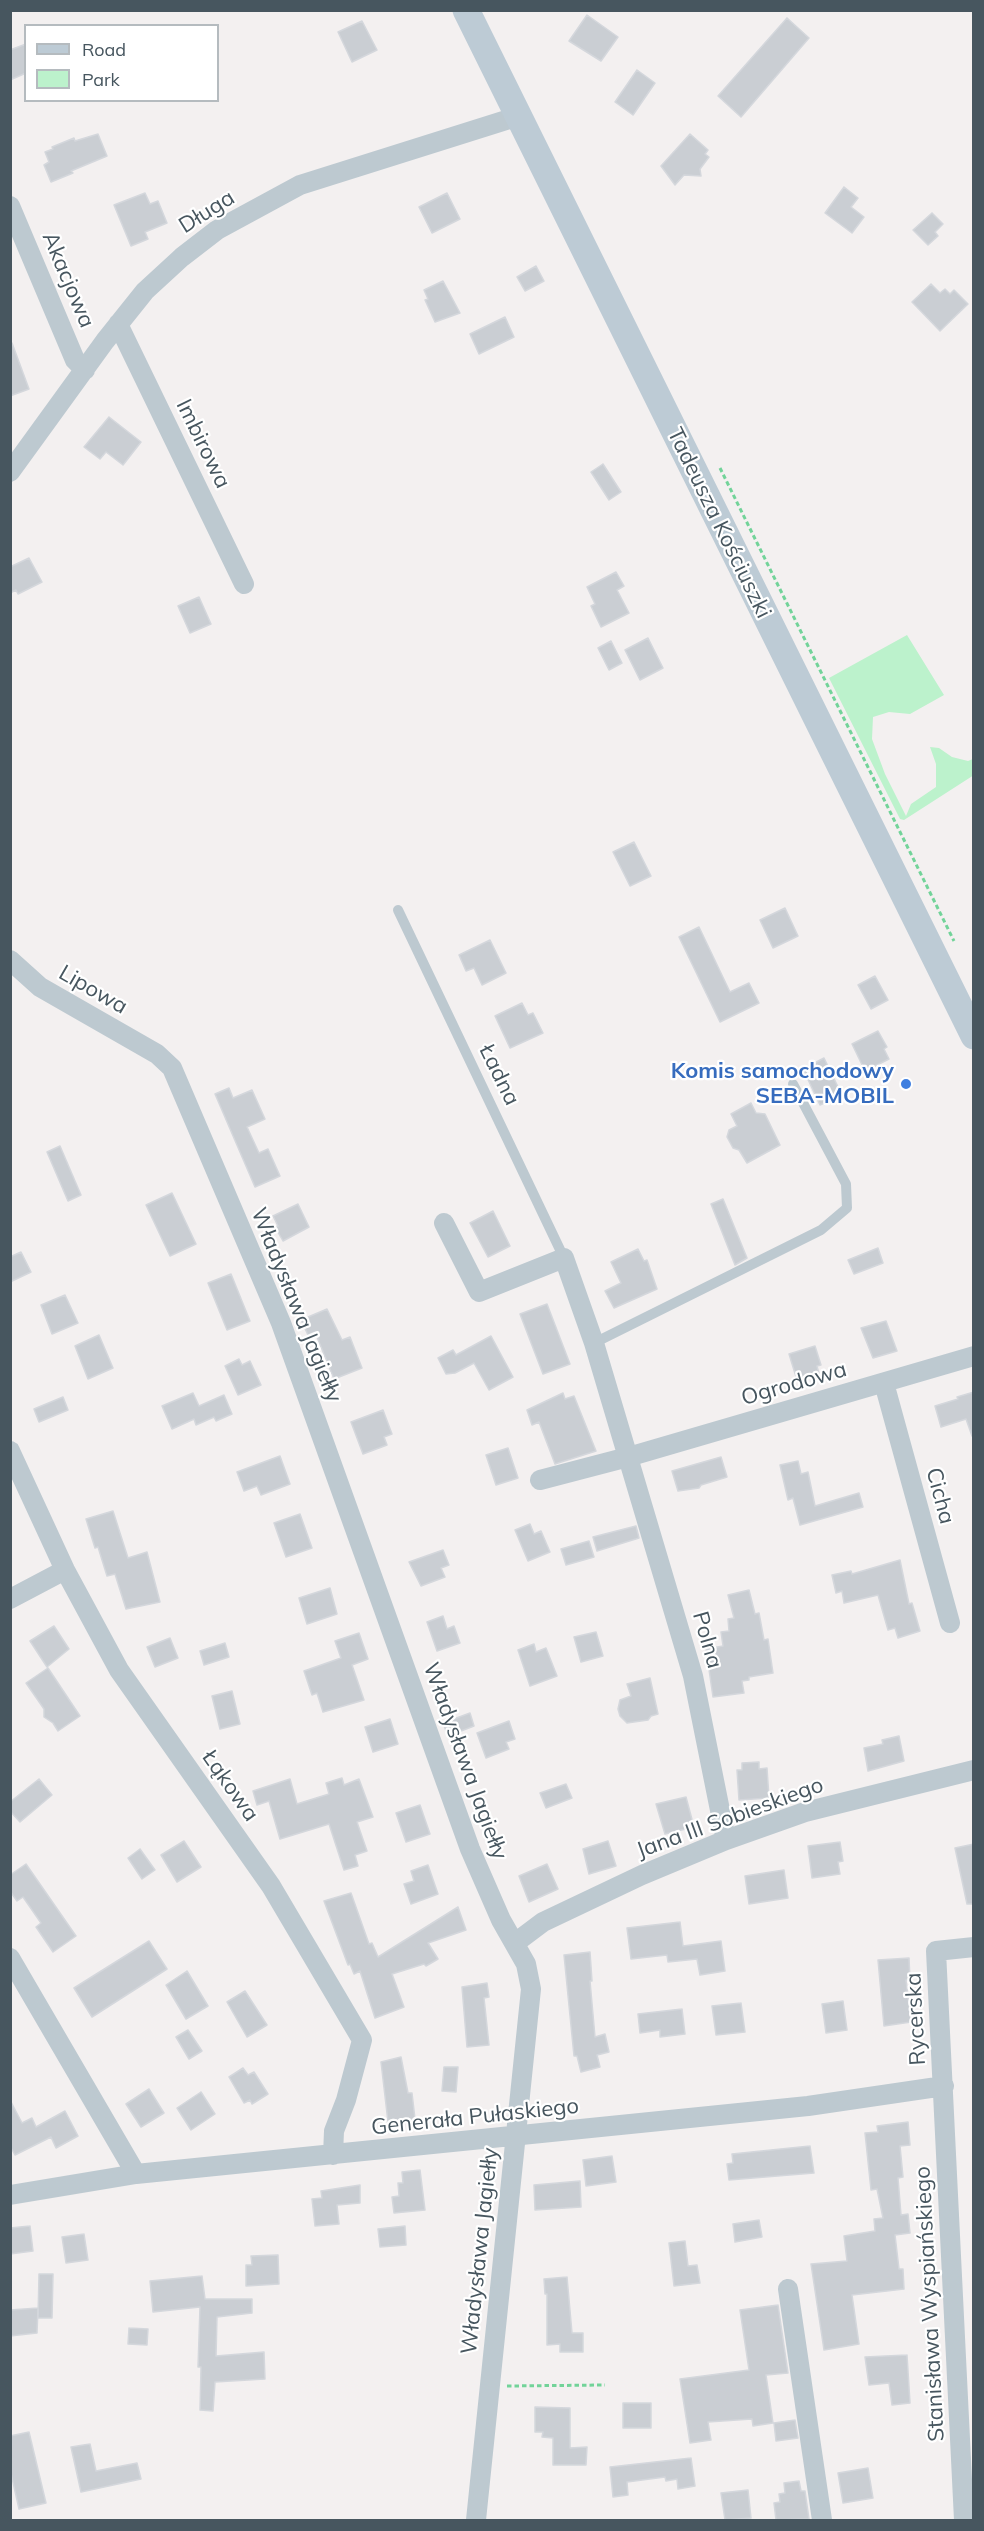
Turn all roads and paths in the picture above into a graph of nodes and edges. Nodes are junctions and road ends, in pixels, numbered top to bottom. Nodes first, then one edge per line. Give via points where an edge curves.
1 (466, 10) edge
2 (519, 116) junction
3 (10, 206) edge
4 (118, 324) junction
5 (85, 370) junction
6 (10, 472) edge
7 (244, 584) dead end
8 (398, 910) dead end
9 (10, 960) edge
10 (974, 1036) edge
11 (157, 1054) joint
12 (793, 1084) dead end
13 (444, 1223) dead end
14 (564, 1258) junction
15 (594, 1343) junction
16 (974, 1356) edge
17 (884, 1383) junction
18 (10, 1451) edge
19 (628, 1457) junction
20 (540, 1480) dead end
21 (65, 1570) junction
22 (10, 1599) edge
23 (950, 1623) dead end
24 (974, 1770) edge
25 (726, 1840) junction
26 (515, 1942) junction
27 (974, 1947) edge
28 (10, 1958) edge
29 (944, 2086) junction
30 (516, 2136) junction
31 (333, 2155) junction
32 (136, 2174) junction
33 (10, 2195) edge
34 (788, 2289) dead end
35 (604, 2385) dead end
36 (490, 2386) junction
37 (476, 2520) edge
38 (822, 2520) edge
39 (964, 2520) edge

1 - 2 main road, Tadeusza Kościuszki
2 - 4 street, Długa via 300,185 217,230 182,256
2 - 10 main road, Tadeusza Kościuszki
3 - 5 street, Akacjowa via 75,360
4 - 5 street, Długa
4 - 7 street, Imbirowa
5 - 6 street, Długa
8 - 14 lane, Ładna
9 - 11 street, Lipowa via 40,987
11 - 26 street, Władysława Jagiełły via 172,1068 281,1323 470,1849 501,1920
12 - 15 lane via 846,1184 847,1208 821,1230
13 - 14 street via 478,1292
14 - 15 street, Polna
15 - 19 street, Polna
16 - 17 street, Ogrodowa
17 - 19 street, Ogrodowa
17 - 23 street, Cicha
18 - 21 street, Łąkowa
19 - 20 street
19 - 25 street, Polna via 693,1676
21 - 22 street
21 - 31 street, Łąkowa via 119,1670 271,1886 362,2040 334,2131
24 - 25 street, Jana III Sobieskiego via 804,1812
25 - 26 street, Jana III Sobieskiego via 543,1922
26 - 30 street, Władysława Jagiełły via 526,1964 531,1989
27 - 29 street, Rycerska via 936,1951
28 - 32 street
29 - 30 street, Generała Pułaskiego via 808,2106
29 - 39 street, Stanisława Wyspiańskiego
30 - 31 street, Generała Pułaskiego
30 - 36 street, Władysława Jagiełły
31 - 32 street, Generała Pułaskiego
32 - 33 street, Generała Pułaskiego
34 - 38 street
35 - 36 path
36 - 37 street, Władysława Jagiełły

